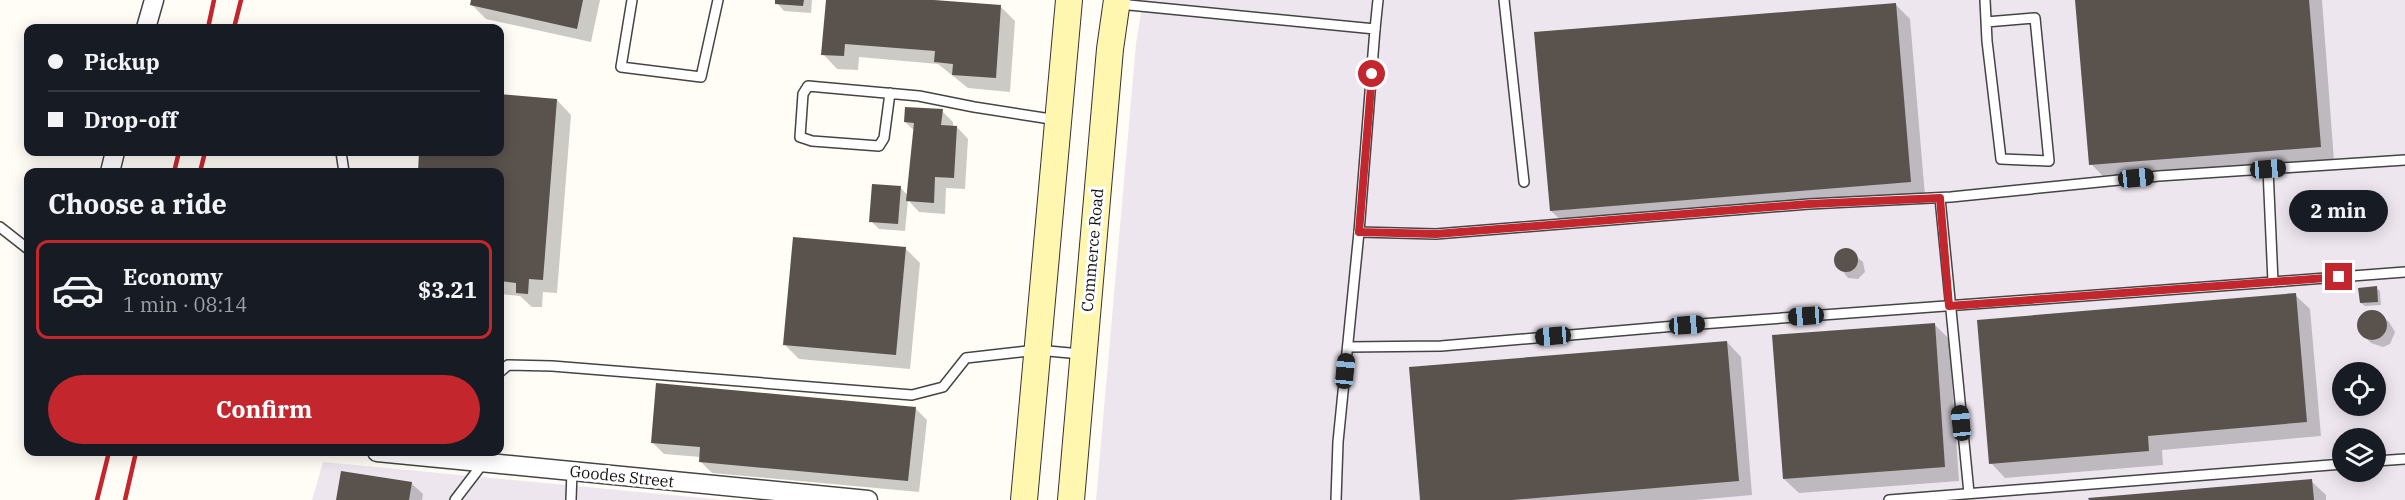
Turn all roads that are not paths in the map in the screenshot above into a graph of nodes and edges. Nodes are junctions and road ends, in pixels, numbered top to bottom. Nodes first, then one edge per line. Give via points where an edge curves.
1 (154, 0) edge
2 (632, 0) edge
3 (718, 0) edge
4 (1069, 0) edge
5 (1378, 0) edge
6 (1504, 0) edge
7 (1985, 0) edge
8 (1116, 2) edge
9 (1986, 22) junction
10 (147, 24) edge
11 (1375, 29) junction
12 (890, 93) junction
13 (1057, 120) junction
14 (2405, 160) edge
15 (2268, 169) junction
16 (1524, 182) dead end
17 (1940, 198) junction
18 (0, 227) edge
19 (1359, 232) junction
20 (24, 246) edge
21 (2405, 272) edge
22 (2273, 282) junction
23 (1949, 306) junction
24 (1348, 347) junction
25 (1037, 350) junction
26 (1083, 355) junction
27 (504, 368) edge
28 (463, 456) edge
29 (484, 457) edge
30 (2405, 459) edge
31 (2386, 460) edge
32 (2332, 465) edge
33 (572, 471) junction
34 (1968, 493) junction
35 (455, 500) edge
36 (571, 500) edge
37 (868, 500) edge
38 (1024, 500) edge
39 (1071, 500) edge
40 (1335, 500) edge
41 (1888, 500) edge

1 - 10 street
2 - 3 lane via 621,67 701,77
4 - 13 main road
5 - 11 lane
6 - 16 lane
7 - 9 lane
8 - 11 lane
8 - 26 main road, Commerce Road
9 - 9 lane via 2001,159 2049,161 2035,18
11 - 19 lane
12 - 12 lane via 808,86 803,94 800,137 879,146 884,138
12 - 13 lane
13 - 25 main road
14 - 15 lane
15 - 17 lane
15 - 22 lane
17 - 19 lane via 1809,204 1436,234
17 - 23 lane
18 - 20 lane
19 - 24 lane
21 - 22 lane
22 - 23 lane
23 - 24 lane via 1441,346
23 - 34 lane
24 - 40 lane
25 - 26 lane
25 - 27 lane via 966,358 943,387 912,395 552,366 508,365
25 - 38 main road
26 - 39 main road, Commerce Road
28 - 29 street, Goodes Street
29 - 33 street, Goodes Street
29 - 35 lane
30 - 31 lane
32 - 34 lane
33 - 36 lane
33 - 37 street, Goodes Street
34 - 41 lane

